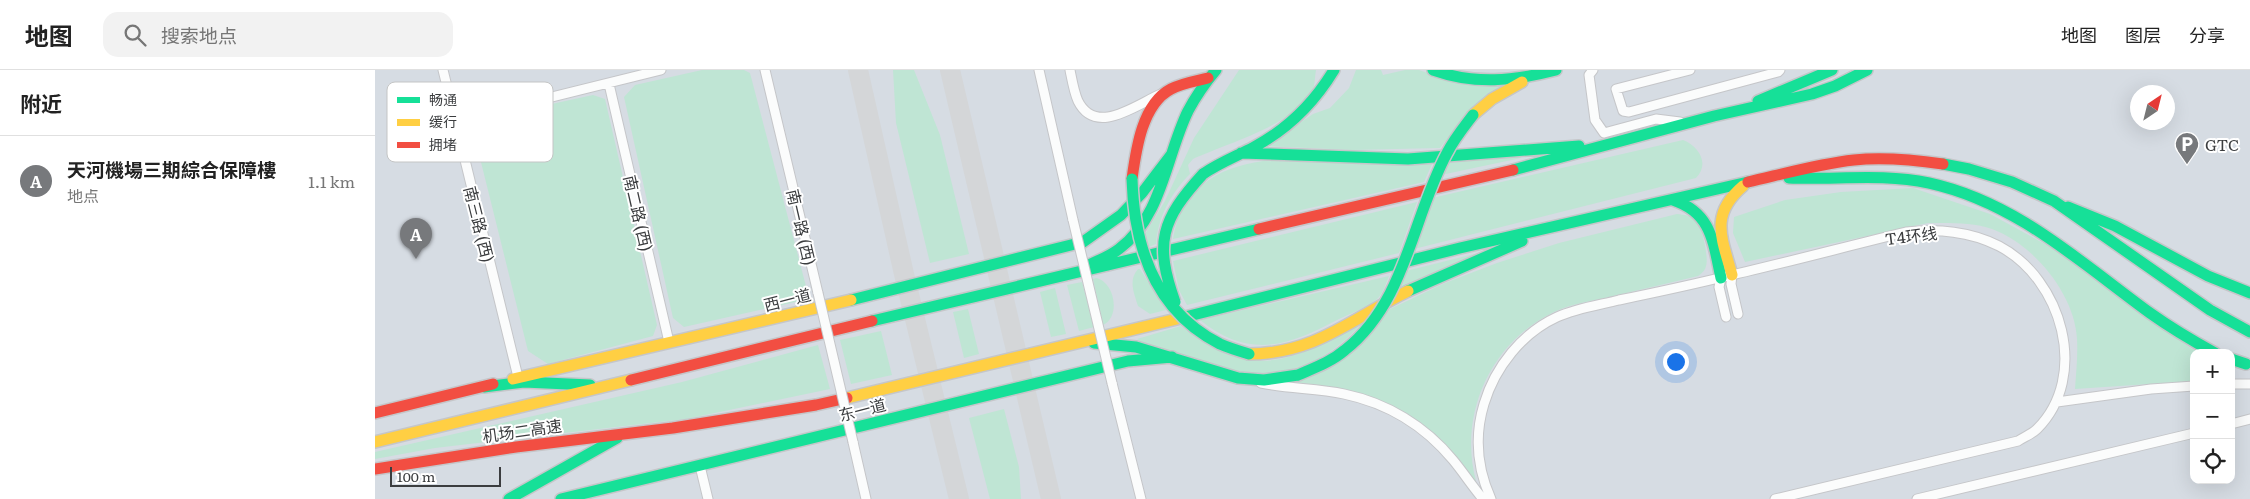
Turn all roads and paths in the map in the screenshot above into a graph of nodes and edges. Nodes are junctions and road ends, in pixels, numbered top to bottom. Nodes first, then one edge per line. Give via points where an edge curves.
1 (661, 70) edge
2 (765, 70) edge
3 (1039, 70) edge
4 (1070, 70) edge
5 (1334, 70) edge
6 (1433, 70) edge
7 (1556, 70) edge
8 (1593, 70) edge
9 (1690, 70) edge
10 (1780, 70) edge
11 (1832, 70) edge
12 (1867, 70) edge
13 (1212, 74) edge
14 (1536, 76) junction
15 (609, 84) junction
16 (1168, 90) junction
17 (553, 97) edge
18 (1734, 111) junction
19 (1688, 123) junction
20 (1609, 143) junction
21 (1241, 153) junction
22 (1171, 154) junction
23 (465, 162) edge
24 (1768, 177) junction
25 (1748, 182) junction
26 (1673, 200) junction
27 (2054, 201) junction
28 (1546, 230) junction
29 (1075, 272) junction
30 (1726, 276) junction
31 (2250, 293) edge
32 (1738, 314) dead end
33 (1726, 317) dead end
34 (1187, 323) junction
35 (2250, 332) edge
36 (669, 342) junction
37 (1081, 343) junction
38 (2207, 349) edge
39 (1172, 357) junction
40 (2235, 360) edge
41 (2246, 364) dead end
42 (1234, 376) junction
43 (518, 378) junction
44 (2235, 384) edge
45 (2250, 384) edge
46 (609, 386) junction
47 (2190, 386) edge
48 (484, 387) junction
49 (2057, 402) junction
50 (375, 413) edge
51 (2250, 419) edge
52 (2235, 423) edge
53 (623, 434) junction
54 (2190, 434) edge
55 (375, 442) edge
56 (700, 466) junction
57 (375, 470) edge
58 (509, 499) edge
59 (561, 499) edge
60 (708, 499) edge
61 (866, 499) edge
62 (1141, 499) edge
63 (1483, 499) edge
64 (1491, 499) edge
65 (1775, 499) edge
66 (1917, 499) edge

1 - 15 street
2 - 61 street, 南一路 (西), bridge
3 - 62 street, bridge
4 - 16 street via 1082,107 1104,118 1120,115
5 - 21 main road via 1308,108 1284,128
6 - 14 main road via 1463,80 1490,82
7 - 14 main road
8 - 19 street via 1589,75 1595,120 1604,133 1656,119
9 - 10 street via 1616,89 1623,111
11 - 18 main road
12 - 18 main road via 1812,94
13 - 16 main road
13 - 22 main road via 1190,107
14 - 42 main road, bridge via 1508,89 1473,115 1454,140 1402,268 1382,311 1369,329 1337,358 1317,369 1259,380
15 - 17 street
15 - 36 street, 南二路 (西)
16 - 34 main road, bridge via 1146,122 1135,158 1132,211 1143,257 1161,292
18 - 19 main road
19 - 20 main road
20 - 21 main road via 1409,160
20 - 29 main road via 1516,170
21 - 34 main road, bridge via 1222,160 1203,174 1176,205 1167,222 1162,255 1167,281
22 - 29 main road via 1157,197 1141,225 1122,247
22 - 36 main road, 西一道 via 1132,206 1101,232 1083,242
23 - 43 street, 南三路 (西)
24 - 25 main road
24 - 27 main road via 1855,160 1923,161 1991,175
24 - 38 main road via 1888,177 1931,183 1976,196 2051,237 2149,312
25 - 26 main road
25 - 30 main road via 1731,194 1720,217
26 - 28 main road
26 - 30 main road via 1686,203 1704,218
27 - 31 main road via 2115,226 2208,276
27 - 35 main road via 2154,272
28 - 34 main road, bridge via 1404,294 1298,349 1273,355 1249,354 1218,345
28 - 37 main road via 1460,248
29 - 46 main road, 机场二高速
30 - 32 street
30 - 33 street via 1719,287
30 - 49 street, T4环线 via 1906,232 1954,231 1977,237 2018,259 2038,279 2053,303 2065,344 2064,377
30 - 64 street, T4环线 via 1557,317 1531,333 1512,351 1496,374 1479,421 1479,464
36 - 43 main road, 西一道
37 - 39 main road via 1116,344
37 - 53 main road, 机场二高速 via 816,405
39 - 42 main road
39 - 56 main road, 东一道 via 1128,361
40 - 41 main road
42 - 63 street via 1279,387 1343,394 1393,411 1436,442
43 - 48 main road, 西一道
44 - 45 street
46 - 48 main road via 524,382
46 - 55 main road, 机场二高速
47 - 49 street
48 - 50 main road, 西一道
49 - 65 street, T4环线 via 2036,431 2018,441
51 - 52 street
53 - 57 main road, 机场二高速 via 516,447
53 - 58 main road
54 - 66 street
56 - 59 main road, 东一道
56 - 60 street

